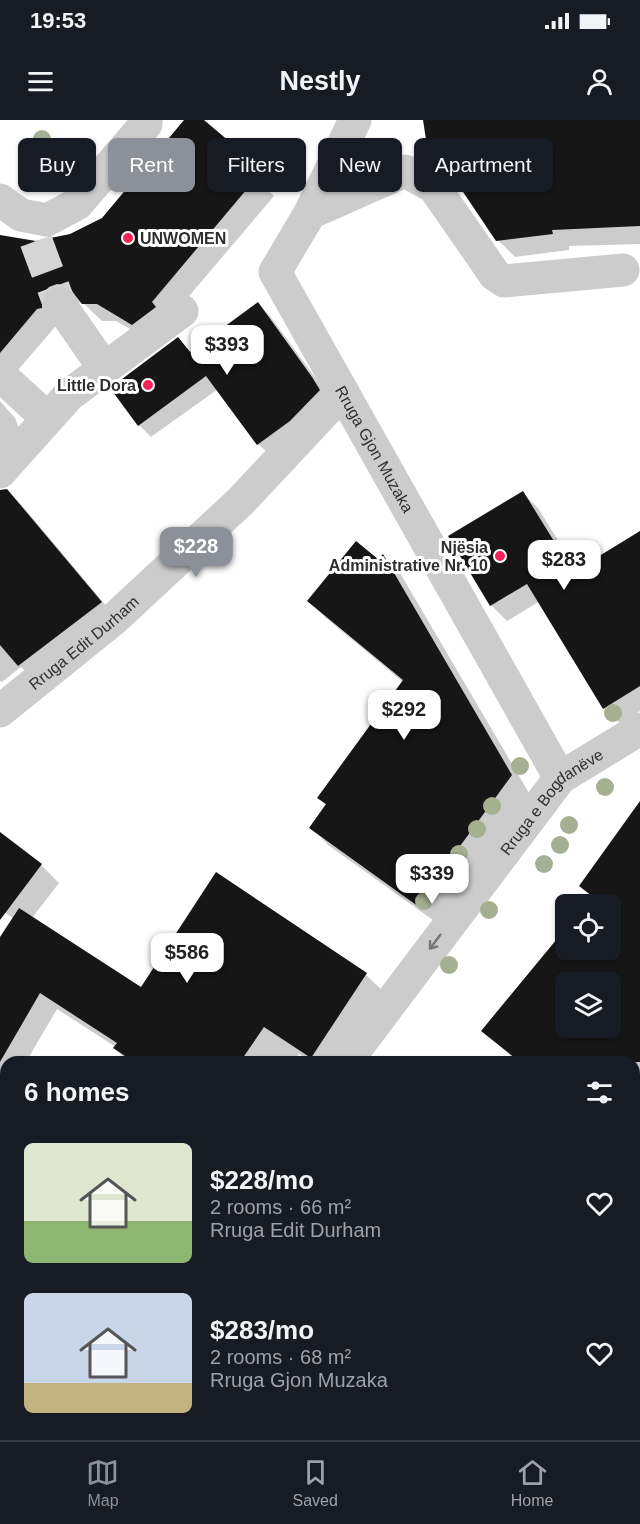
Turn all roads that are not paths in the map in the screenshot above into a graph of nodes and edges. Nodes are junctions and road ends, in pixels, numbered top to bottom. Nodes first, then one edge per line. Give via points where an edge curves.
1 (146, 120) edge
2 (355, 120) edge
3 (310, 213) junction
4 (19, 219) edge
5 (623, 270) dead end
6 (58, 303) tunnel mouth
7 (182, 311) dead end
8 (104, 368) junction
9 (0, 375) edge
10 (343, 392) junction
11 (47, 418) junction
12 (0, 472) edge
13 (0, 711) edge
14 (640, 729) edge
15 (560, 778) junction
16 (351, 1056) edge

1 - 4 street via 77,204 48,220
2 - 3 street, Rruga Gjon Muzaka
3 - 5 street via 405,171 434,187 495,275 504,281
3 - 10 street, Rruga Gjon Muzaka via 275,272
6 - 8 street
7 - 8 street
8 - 11 street via 69,394
9 - 11 street
10 - 13 street, Rruga Edit Durham via 241,501 139,596
10 - 15 street, Rruga Gjon Muzaka
11 - 12 street
14 - 15 street, Rruga e Bogdanëve
15 -> 16 street, Rruga e Bogdanëve

